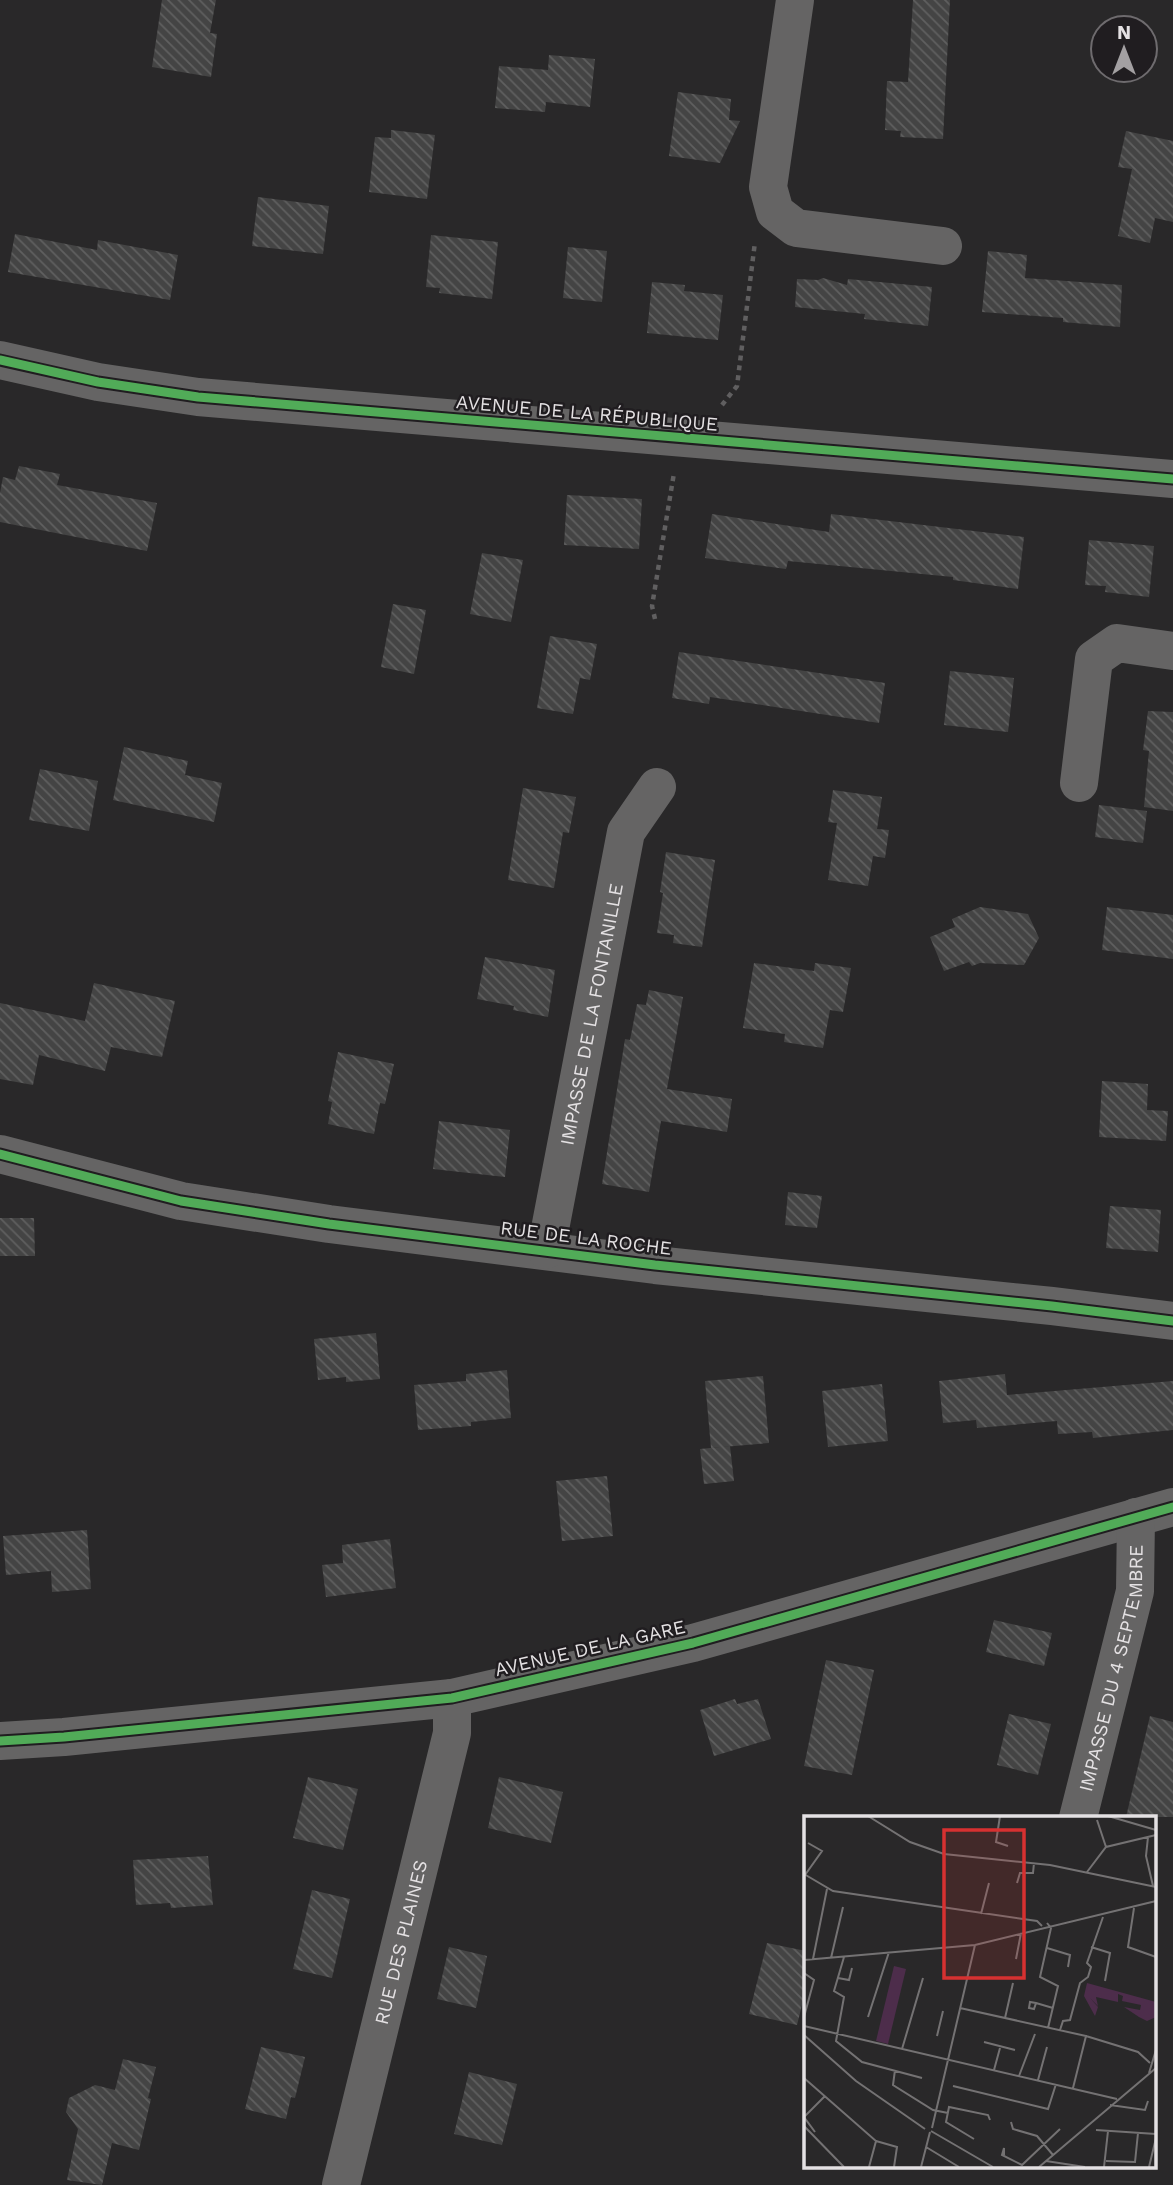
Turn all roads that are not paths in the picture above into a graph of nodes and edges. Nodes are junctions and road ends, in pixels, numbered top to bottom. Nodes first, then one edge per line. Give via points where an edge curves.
1 (795, 0) edge
2 (943, 246) dead end
3 (0, 360) edge
4 (1173, 480) edge
5 (1173, 650) edge
6 (1079, 783) dead end
7 (657, 787) dead end
8 (0, 1154) edge
9 (546, 1250) junction
10 (1173, 1321) edge
11 (1173, 1507) edge
12 (1136, 1517) junction
13 (452, 1698) junction
14 (0, 1741) edge
15 (1079, 1816) edge
16 (341, 2185) edge

1 - 2 street via 768,187 775,212 796,228
3 - 4 street, AVENUE DE LA RÉPUBLIQUE via 198,397
5 - 6 street via 1117,643 1094,659
7 - 9 street, IMPASSE DE LA FONTANILLE via 626,832
8 - 9 street, RUE DE LA ROCHE via 181,1201
9 - 10 street, RUE DE LA ROCHE
11 - 12 street, AVENUE DE LA GARE
12 - 13 street, AVENUE DE LA GARE via 694,1643
12 - 15 street, IMPASSE DU 4 SEPTEMBRE via 1135,1591
13 - 14 street, AVENUE DE LA GARE
13 - 16 street, RUE DES PLAINES via 452,1733

